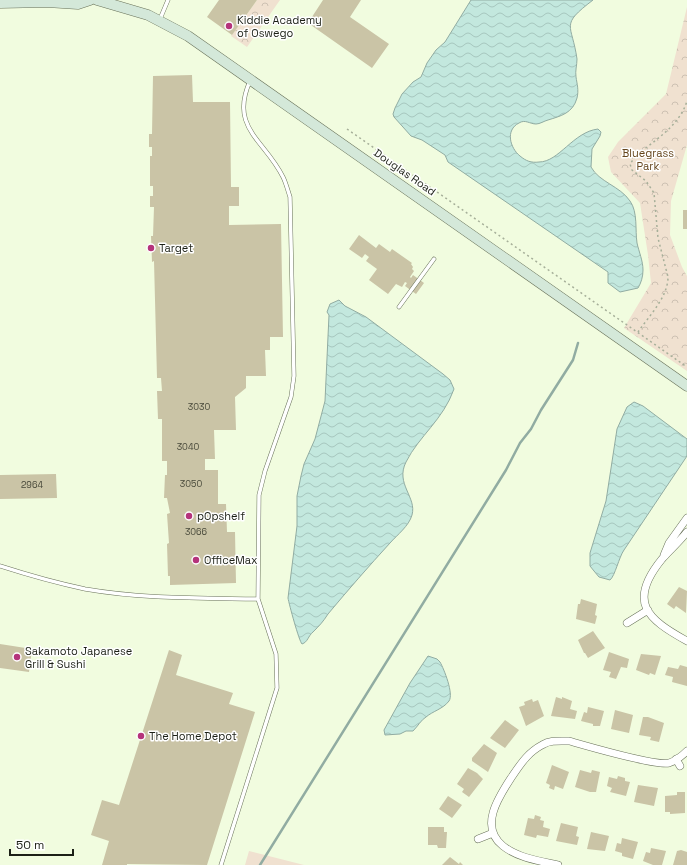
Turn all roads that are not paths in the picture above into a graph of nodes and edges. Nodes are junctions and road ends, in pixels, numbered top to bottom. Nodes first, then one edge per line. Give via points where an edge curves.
1 (90, 0) edge
2 (97, 0) edge
3 (168, 0) edge
4 (0, 3) edge
5 (159, 20) junction
6 (251, 79) junction
7 (434, 259) dead end
8 (399, 307) dead end
9 (687, 386) edge
10 (687, 518) edge
11 (687, 532) edge
12 (663, 557) junction
13 (0, 566) edge
14 (258, 599) junction
15 (648, 610) junction
16 (627, 623) dead end
17 (687, 641) edge
18 (687, 752) edge
19 (676, 759) junction
20 (680, 766) dead end
21 (493, 833) junction
22 (478, 839) dead end
23 (221, 865) edge
24 (558, 865) edge

1 - 4 street via 78,4
2 - 5 street, Douglas Road
3 - 5 lane
5 - 6 street, Douglas Road via 188,36
6 - 9 street, Douglas Road
6 - 14 lane via 244,96 243,112 249,128 282,176 290,197 294,376 289,403 259,495
7 - 8 lane
10 - 12 street via 669,543
11 - 12 street
12 - 15 street via 651,572 645,586 644,600
13 - 14 lane via 50,581 100,591 154,597
14 - 23 lane via 276,654 277,688
15 - 16 street
15 - 17 street via 656,623
18 - 19 street
19 - 20 street
19 - 21 street via 668,763 651,762 569,741 555,740 543,744 527,754 496,800 491,817
21 - 22 street
21 - 24 street via 502,846 516,854

